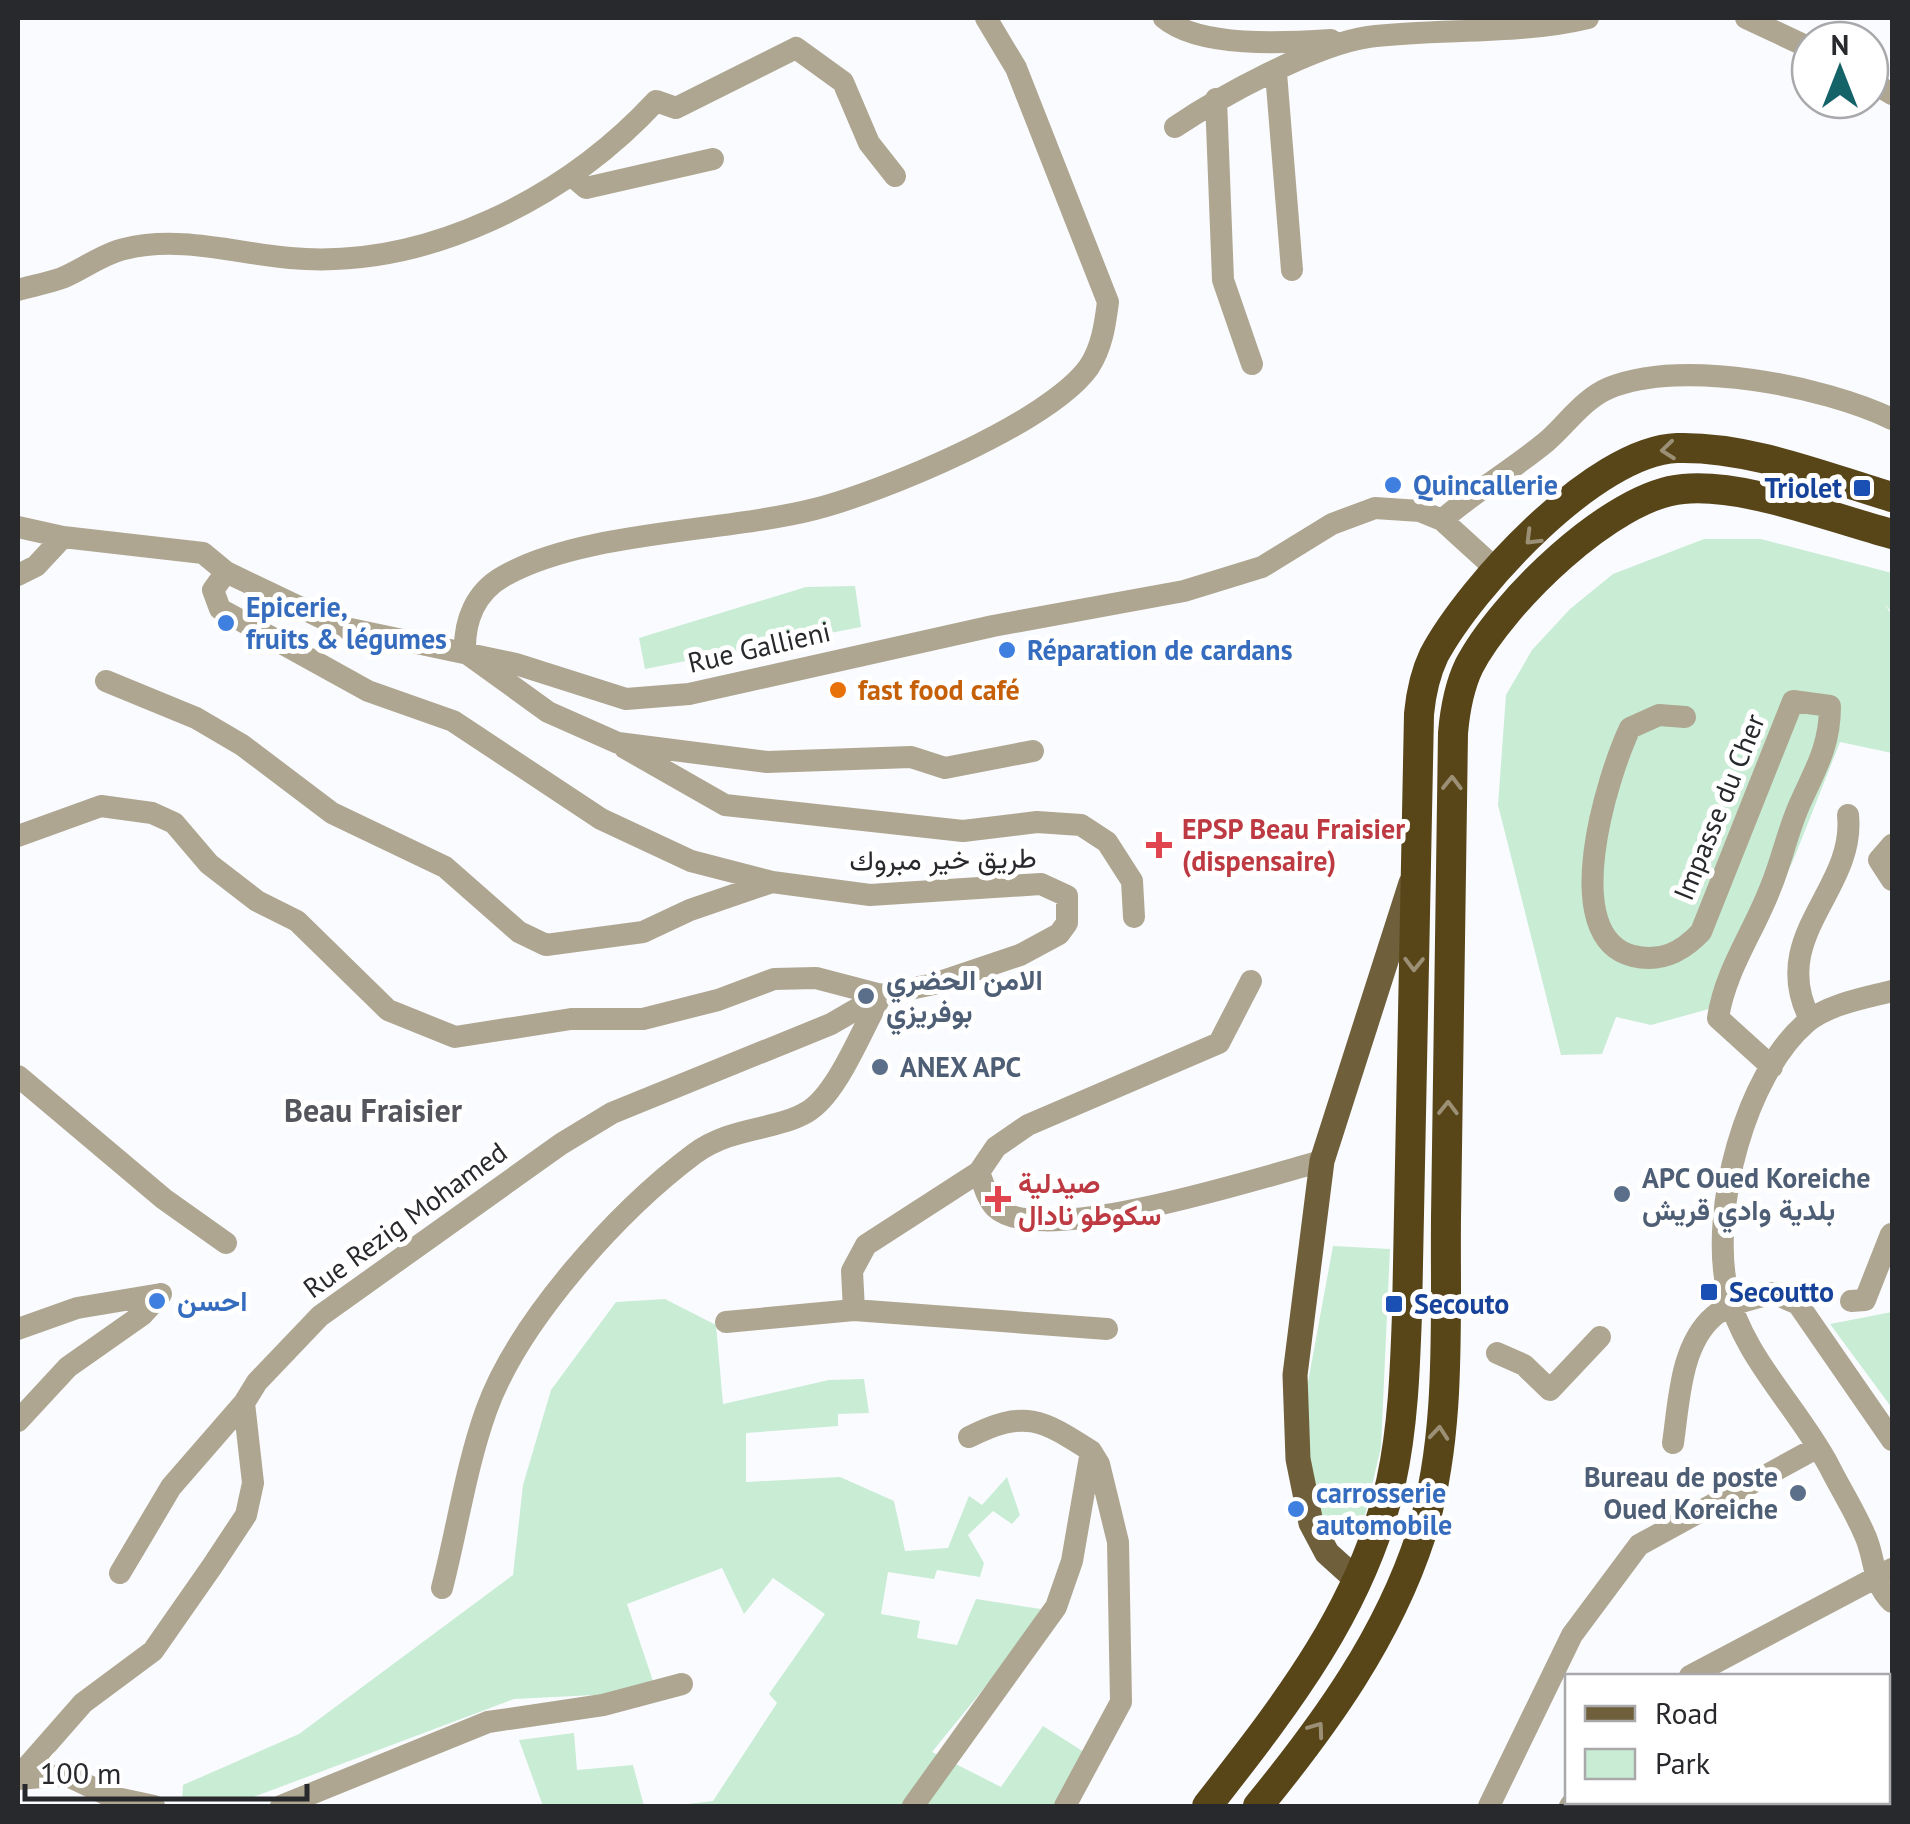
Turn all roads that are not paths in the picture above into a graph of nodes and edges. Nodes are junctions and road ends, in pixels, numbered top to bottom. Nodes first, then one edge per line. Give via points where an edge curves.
1 (986, 18) edge
2 (1164, 18) edge
3 (1588, 18) edge
4 (1746, 18) edge
5 (1364, 38) junction
6 (1790, 39) edge
7 (1276, 73) junction
8 (1216, 100) junction
9 (1175, 127) dead end
10 (713, 160) dead end
11 (571, 174) junction
12 (895, 176) dead end
13 (1292, 270) dead end
14 (18, 290) edge
15 (1252, 364) dead end
16 (1892, 419) edge
17 (1892, 497) edge
18 (1442, 520) junction
19 (18, 527) edge
20 (1892, 534) edge
21 (63, 537) junction
22 (1498, 571) junction
23 (226, 572) junction
24 (18, 575) edge
25 (466, 652) junction
26 (106, 681) dead end
27 (1684, 717) dead end
28 (618, 743) junction
29 (1033, 751) dead end
30 (1848, 815) dead end
31 (18, 836) edge
32 (1892, 845) edge
33 (1416, 868) junction
34 (1892, 880) edge
35 (772, 882) junction
36 (1134, 916) dead end
37 (1252, 981) dead end
38 (1892, 991) edge
39 (882, 995) junction
40 (1810, 1019) junction
41 (1772, 1068) junction
42 (18, 1076) edge
43 (1322, 1162) junction
44 (979, 1172) junction
45 (1891, 1234) edge
46 (226, 1244) dead end
47 (1851, 1301) dead end
48 (1733, 1306) junction
49 (854, 1310) junction
50 (726, 1322) dead end
51 (18, 1329) edge
52 (1107, 1329) dead end
53 (1600, 1336) dead end
54 (1497, 1353) dead end
55 (244, 1403) junction
56 (18, 1421) edge
57 (969, 1437) dead end
58 (1892, 1440) edge
59 (1673, 1443) dead end
60 (1818, 1447) junction
61 (1091, 1451) junction
62 (120, 1573) dead end
63 (1887, 1574) edge
64 (1358, 1581) junction
65 (442, 1588) dead end
66 (1892, 1602) edge
67 (1694, 1674) edge
68 (682, 1684) dead end
69 (18, 1778) edge
70 (154, 1806) edge
71 (281, 1806) edge
72 (913, 1806) edge
73 (1065, 1806) edge
74 (1207, 1806) edge
75 (1258, 1806) edge
76 (1489, 1806) edge

1 - 25 street via 1016,68 1108,302 1104,336 1088,368 1040,409 950,458 816,509 563,554 504,576 474,606 464,627
2 - 5 street via 1183,29 1263,44
3 - 5 street
4 - 6 street
5 - 7 street
7 - 8 street
7 - 13 street
8 - 9 street
8 - 15 street via 1223,280
10 - 11 street via 586,188
11 - 12 street via 656,101 676,108 796,48 842,82 869,144
11 - 14 street via 476,227 406,250 348,261 192,243 123,249
16 - 18 street via 1764,381 1629,382 1588,402
17 -> 22 highway via 1736,452 1655,450 1617,464 1578,492
18 - 22 street, Rue Gallieni
18 - 25 street, Rue Gallieni via 1375,508 1332,524 1262,566 1184,592 658,699 596,693
19 - 21 street, Rue Gallieni
75 -> 20 highway via 1340,1697 1388,1619 1433,1484 1444,1346 1453,733 1470,666 1492,630 1539,580 1614,515 1649,496 1688,488 1731,492
21 - 23 street, Rue Gallieni via 204,554
21 - 24 street
22 - 33 highway via 1450,628 1425,677 1418,714
23 - 25 street, Rue Gallieni via 340,627
23 - 35 street, طريق خير مبروك via 213,590 217,606 277,644 368,691 452,721 649,843
25 - 28 street via 548,712
26 - 35 street via 196,718 332,813 446,867 519,932 546,946 644,932
27 - 41 street, Impasse du Cher via 1659,715 1630,728 1608,774 1593,920 1618,953 1647,960 1682,952 1701,932 1793,701 1830,706 1830,738 1725,983 1718,1018
28 - 29 street via 767,762 911,757 946,768
28 - 36 street via 725,804 964,831 1038,822 1081,825 1107,842 1132,881
30 - 40 street via 1846,854 1803,939 1798,971
31 - 39 street, طريق خير مبروك via 101,806 174,824 209,864 257,901 297,920 388,1010 455,1037 571,1019 644,1019 774,980 816,978
32 - 34 street via 1879,860
33 - 43 main road
33 -> 64 highway via 1404,1394 1391,1481
35 - 39 street, طريق خير مبروك via 870,896 1041,884 1066,896 1067,924 1046,941 934,984
37 - 44 street via 1219,1042 1028,1125 996,1147
38 - 40 street
39 - 55 street, Rue Rezig Mohamed via 832,1024 612,1113 560,1144 320,1316
39 - 65 street via 834,1086 807,1112 728,1135 695,1154 560,1286 486,1410
40 - 41 street
41 - 48 street via 1730,1164 1722,1243
42 - 46 street
43 - 44 street via 1092,1219 1044,1223 994,1206
43 - 64 main road via 1296,1375 1298,1458 1311,1523 1327,1553
44 - 49 street via 866,1245 852,1271
45 - 47 street via 1866,1300
48 - 58 street via 1773,1292 1798,1304
48 - 59 street via 1714,1316 1695,1343
48 - 60 street via 1746,1340
49 - 50 street
49 - 52 street
51 - 56 street via 76,1308 161,1294 142,1316 68,1367
53 - 54 street via 1550,1390
55 - 62 street, Rue Rezig Mohamed via 171,1488
55 - 69 street via 253,1483 246,1516 153,1651 83,1704
57 - 61 street via 1002,1421 1034,1418
60 - 63 street
60 - 76 street via 1639,1545 1572,1635
61 - 72 street via 1072,1561 1056,1607
61 - 73 street via 1118,1542 1121,1702
63 - 66 street
63 - 67 street
64 - 74 highway via 1302,1684
68 - 71 street via 602,1705 488,1722
69 - 70 street via 66,1775

